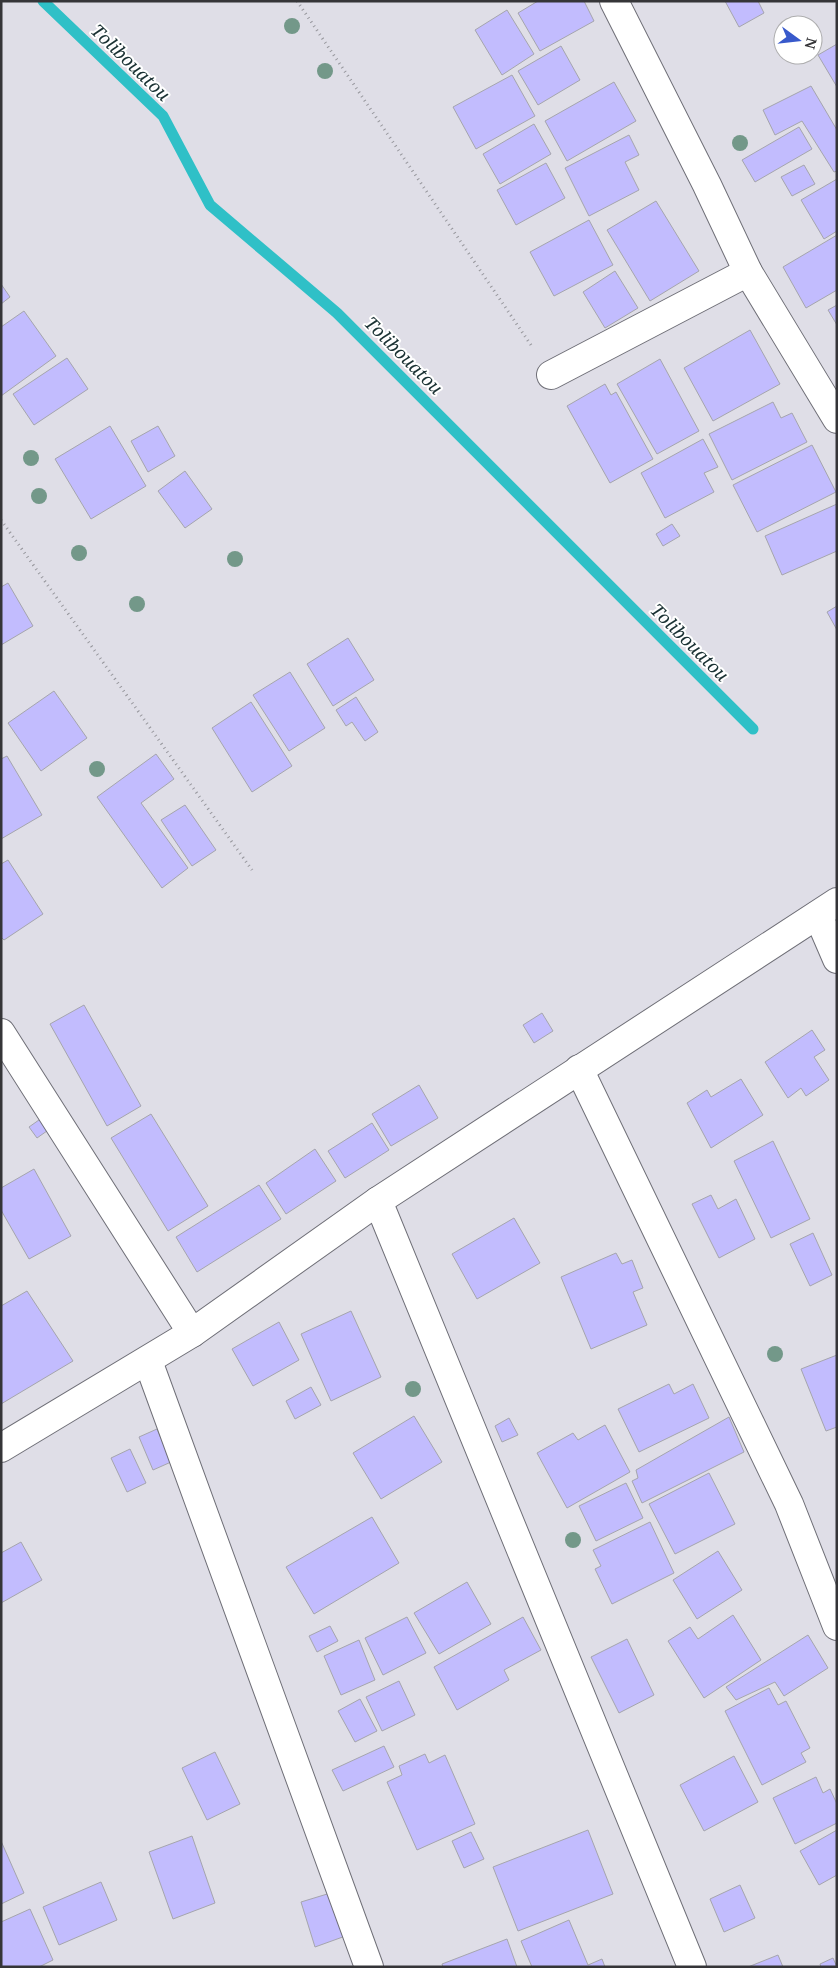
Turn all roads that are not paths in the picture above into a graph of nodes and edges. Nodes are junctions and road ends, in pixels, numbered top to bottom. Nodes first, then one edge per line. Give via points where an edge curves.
1 (614, 1) edge
2 (748, 272) junction
3 (551, 375) road end
4 (837, 419) edge
5 (827, 909) edge
6 (837, 959) edge
7 (1, 1033) edge
8 (579, 1069) junction
9 (378, 1201) junction
10 (192, 1333) junction
11 (148, 1361) junction
12 (1, 1448) edge
13 (837, 1626) edge
14 (369, 1967) edge
15 (692, 1967) edge

1 - 2 street
2 - 3 street
2 - 4 street
5 - 6 street
5 - 8 street
7 - 10 street
8 - 9 street
8 - 13 street via 789,1504
9 - 10 street
9 - 15 street
10 - 11 street
11 - 12 street
11 - 14 street

